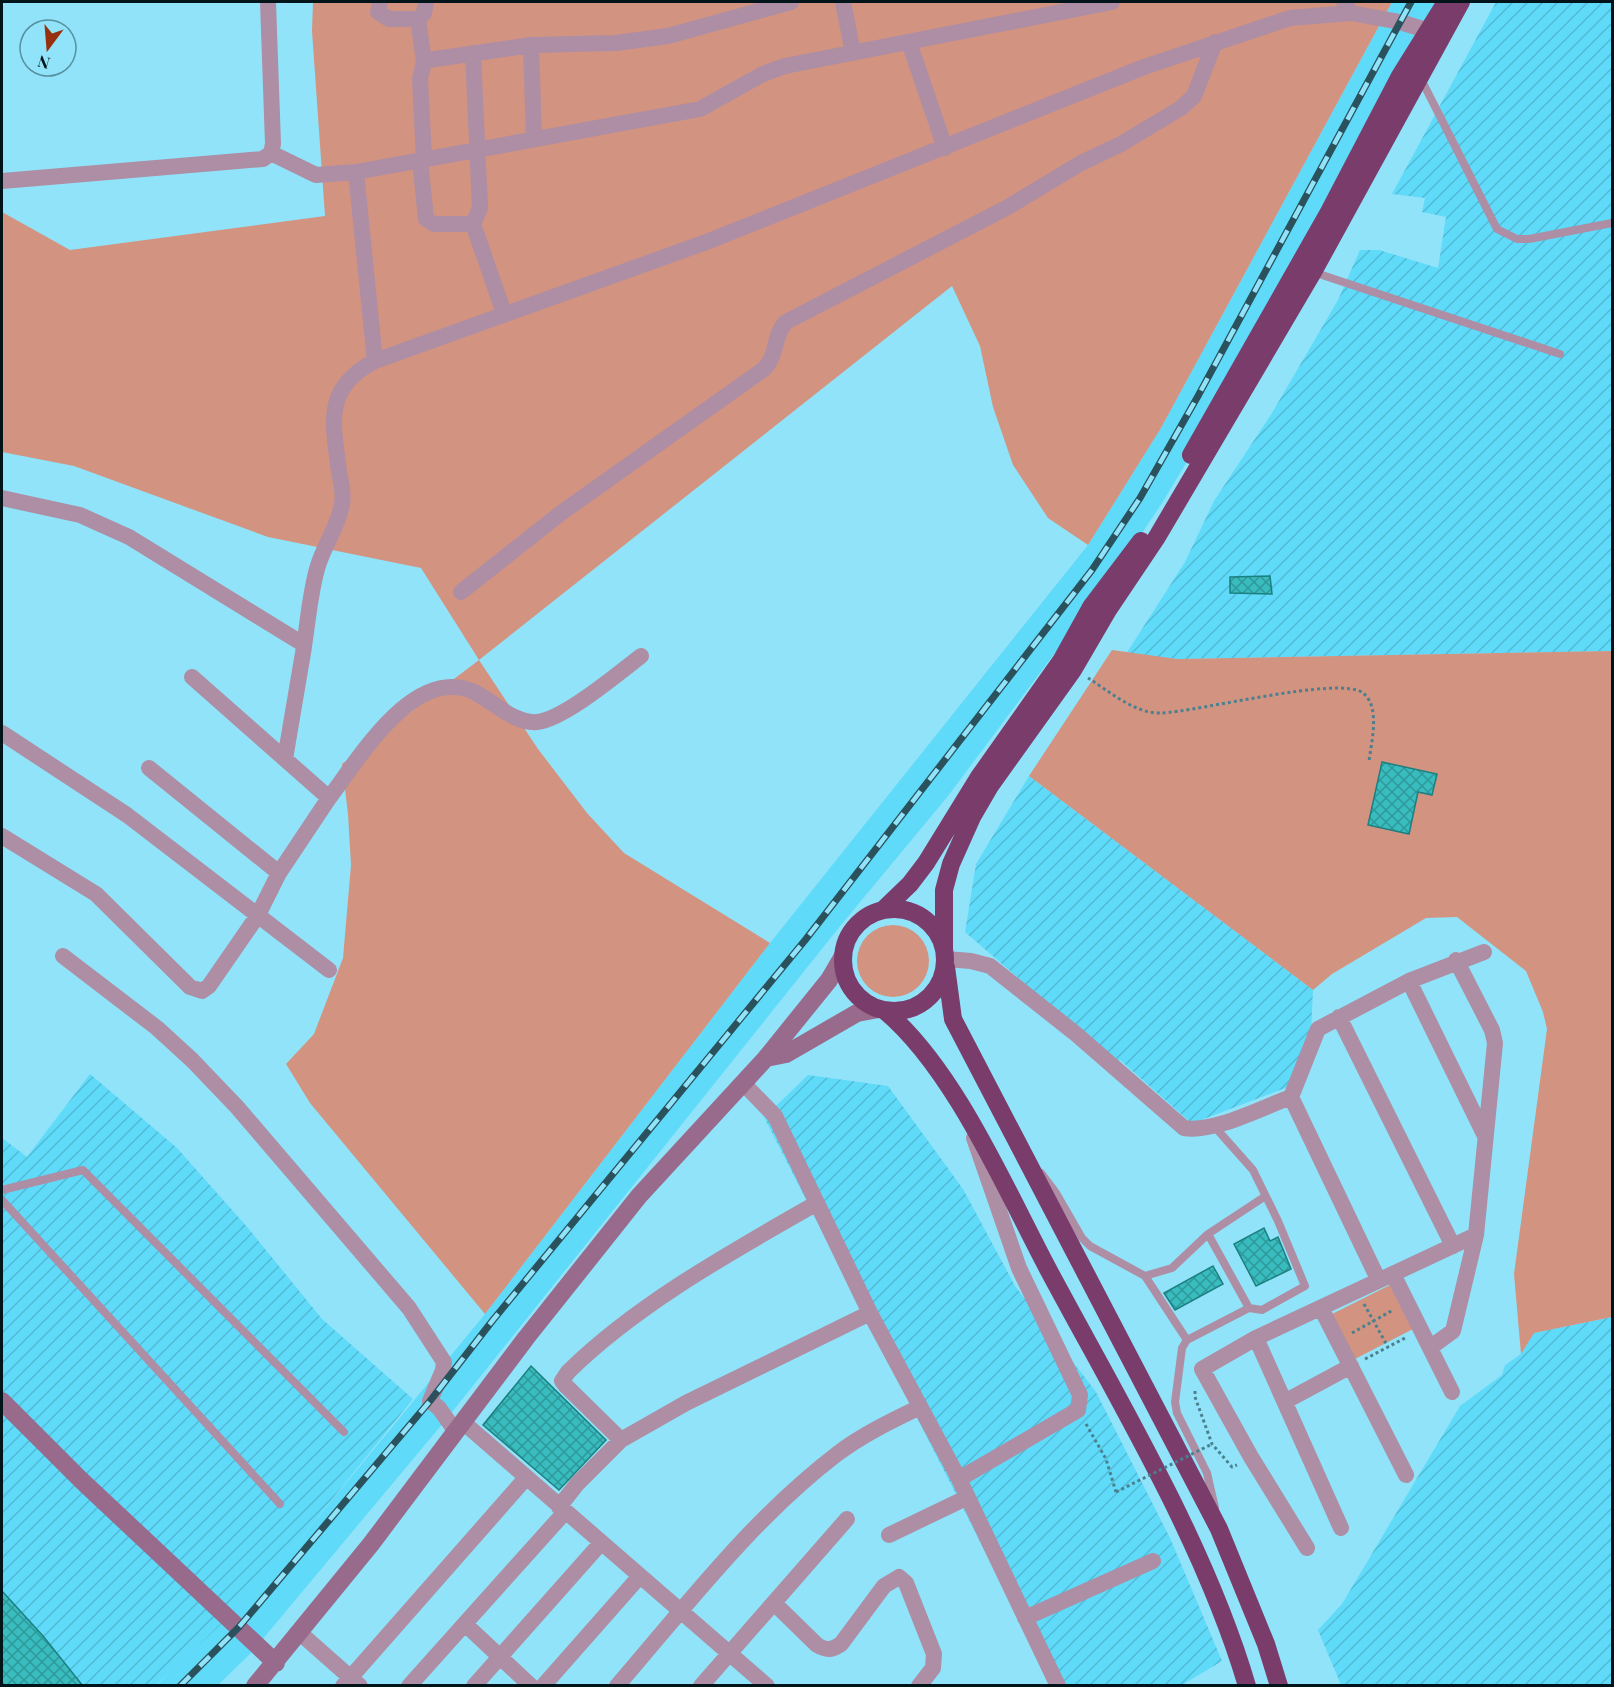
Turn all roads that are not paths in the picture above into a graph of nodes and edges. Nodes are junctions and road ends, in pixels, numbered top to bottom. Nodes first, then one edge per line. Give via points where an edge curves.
1 (268, 2) edge
2 (380, 2) edge
3 (426, 2) edge
4 (791, 2) edge
5 (843, 2) edge
6 (1112, 2) edge
7 (1446, 2) edge
8 (1461, 2) edge
9 (1348, 7) edge
10 (418, 19) junction
11 (1435, 33) junction
12 (909, 42) junction
13 (1215, 42) junction
14 (531, 45) junction
15 (473, 53) junction
16 (853, 53) junction
17 (424, 62) junction
18 (1419, 76) junction
19 (534, 138) junction
20 (945, 148) junction
21 (478, 150) junction
22 (271, 153) junction
23 (422, 160) junction
24 (357, 172) junction
25 (2, 181) edge
26 (1612, 223) edge
27 (473, 224) junction
28 (1313, 272) junction
29 (504, 313) junction
30 (1560, 354) dead end
31 (375, 361) junction
32 (2, 498) edge
33 (461, 592) dead end
34 (304, 646) junction
35 (641, 656) dead end
36 (192, 677) dead end
37 (2, 733) edge
38 (285, 759) junction
39 (149, 768) dead end
40 (329, 798) junction
41 (2, 836) edge
42 (279, 873) junction
43 (884, 910) junction
44 (258, 915) junction
45 (1484, 952) dead end
46 (63, 956) dead end
47 (843, 956) junction
48 (945, 958) junction
49 (1456, 960) junction
50 (329, 970) dead end
51 (1409, 981) junction
52 (882, 1010) junction
53 (1339, 1017) junction
54 (766, 1058) junction
55 (744, 1084) junction
56 (1291, 1097) junction
57 (966, 1114) junction
58 (1214, 1126) junction
59 (1485, 1137) junction
60 (1023, 1155) junction
61 (2, 1190) edge
62 (1264, 1197) junction
63 (2, 1200) edge
64 (817, 1203) junction
65 (1208, 1234) junction
66 (1476, 1235) junction
67 (1454, 1246) junction
68 (1145, 1276) junction
69 (1386, 1277) junction
70 (1249, 1308) junction
71 (1321, 1308) junction
72 (870, 1313) junction
73 (1256, 1338) junction
74 (1187, 1340) junction
75 (1431, 1347) junction
76 (1351, 1366) junction
77 (1452, 1392) dead end
78 (2, 1401) edge
79 (1286, 1401) junction
80 (920, 1407) junction
81 (460, 1427) junction
82 (345, 1432) dead end
83 (621, 1440) junction
84 (1406, 1475) dead end
85 (526, 1478) junction
86 (959, 1479) junction
87 (966, 1498) junction
88 (280, 1504) dead end
89 (562, 1509) junction
90 (847, 1519) dead end
91 (1341, 1528) dead end
92 (1219, 1529) junction
93 (890, 1535) dead end
94 (601, 1543) junction
95 (1307, 1548) dead end
96 (1154, 1561) dead end
97 (639, 1576) junction
98 (774, 1603) junction
99 (681, 1612) junction
100 (1025, 1618) junction
101 (465, 1624) junction
102 (300, 1634) junction
103 (730, 1653) junction
104 (499, 1658) junction
105 (276, 1663) junction
106 (262, 1683) edge
107 (351, 1683) edge
108 (1054, 1684) edge
109 (409, 1686) edge
110 (474, 1686) edge
111 (531, 1686) edge
112 (543, 1686) edge
113 (617, 1686) edge
114 (701, 1686) edge
115 (767, 1686) edge
116 (919, 1686) edge
117 (1247, 1686) edge
118 (1279, 1686) edge

1 - 22 street
2 - 10 street via 378,12 388,20
3 - 10 street
4 - 14 street via 668,36 616,43
5 - 16 street
6 - 12 street
7 - 11 highway
8 - 11 highway
9 - 11 street
9 - 13 street via 1290,18
10 - 17 street
11 - 18 highway
11 - 43 highway via 1400,76 1329,212 1149,529 1091,607 1061,661 979,777 926,863
12 - 16 street
12 - 20 street
13 - 20 street
13 - 33 street via 1194,96 1181,108 1008,207 798,314 780,328 771,362 764,369 561,513
14 - 15 street
14 - 19 street
15 - 17 street
15 - 21 street
16 - 19 street via 763,74 700,109
17 - 23 street via 420,80
18 - 26 lane via 1497,229 1517,240
18 - 28 highway
19 - 21 street
20 - 29 street via 709,241
21 - 23 street
21 - 27 street via 480,208
22 - 24 street via 316,175
22 - 25 street via 249,162
23 - 24 street
23 - 27 street via 427,222
24 - 31 street
27 - 29 street
28 - 30 lane
28 - 48 highway via 1157,537 1073,670 972,817 944,890
29 - 31 street
31 - 34 street via 345,382 336,405 335,441 343,501 336,529 317,567
32 - 34 street via 80,514 129,537
34 - 38 street
35 - 40 street via 566,710 538,722 517,717 472,691 443,690 412,700 393,715
36 - 38 street
37 - 44 street via 127,815
38 - 40 street
39 - 42 street
40 - 42 street
41 - 44 street via 96,894 190,987 202,991 218,975
42 - 44 street
43 - 47 highway via 855,926
43 - 48 highway via 915,913 928,921 938,933
44 - 50 street
45 - 49 street
46 - 81 street via 109,989 192,1060 409,1308 444,1362 430,1401
47 - 52 highway via 848,984 857,996
47 - 54 main road via 819,994
48 - 52 highway via 937,989 919,1006 896,1012
48 - 58 street via 990,966 1184,1128
48 - 60 highway via 952,1019
49 - 51 street
49 - 59 street via 1495,1043
51 - 53 street
51 - 59 street
52 - 54 main road via 856,1013 786,1054
52 - 57 highway via 920,1044
53 - 56 street via 1318,1029
53 - 67 street
54 - 55 main road
55 - 64 street via 775,1116
55 - 81 main road via 639,1196
56 - 58 street
56 - 69 street
57 - 86 street via 1019,1268 1080,1395 1078,1410
57 - 117 highway via 1196,1554
58 - 62 lane via 1253,1170
59 - 66 street
60 - 68 lane via 1056,1193 1090,1246
60 - 92 highway
61 - 82 lane via 83,1170
62 - 65 lane
62 - 70 lane via 1305,1286 1262,1311
63 - 88 lane
64 - 72 street
64 - 83 street via 714,1262 568,1372 562,1381 565,1385
65 - 68 lane via 1172,1268
65 - 70 lane
66 - 67 street
66 - 75 street via 1453,1331
67 - 69 street
68 - 74 lane
69 - 71 street
69 - 75 street via 1408,1301
70 - 74 lane
71 - 73 street
71 - 76 street
72 - 80 street
72 - 83 street via 686,1403
73 - 79 street
73 - 95 street via 1202,1369
74 - 92 lane via 1179,1362 1175,1402 1207,1473
75 - 77 street
76 - 79 street
76 - 84 street
78 - 105 main road
79 - 91 street
80 - 86 street
80 - 99 street via 867,1434 803,1483 750,1534
81 - 85 street
81 - 102 main road
83 - 89 street via 577,1484
85 - 89 street
85 - 107 street
86 - 87 street
87 - 93 street
87 - 100 street
89 - 94 street
89 - 101 street
90 - 98 street
92 - 118 highway
94 - 97 street
94 - 104 street
96 - 100 street
97 - 99 street
97 - 112 street
98 - 103 street
98 - 116 street via 817,1645 833,1649 841,1644 884,1586 899,1577 906,1583 934,1654 933,1668
99 - 103 street
99 - 113 street
100 - 108 street
101 - 104 street
101 - 109 street
102 - 105 main road
102 - 107 street
103 - 114 street
103 - 115 street
104 - 110 street
104 - 111 street
105 - 106 main road

